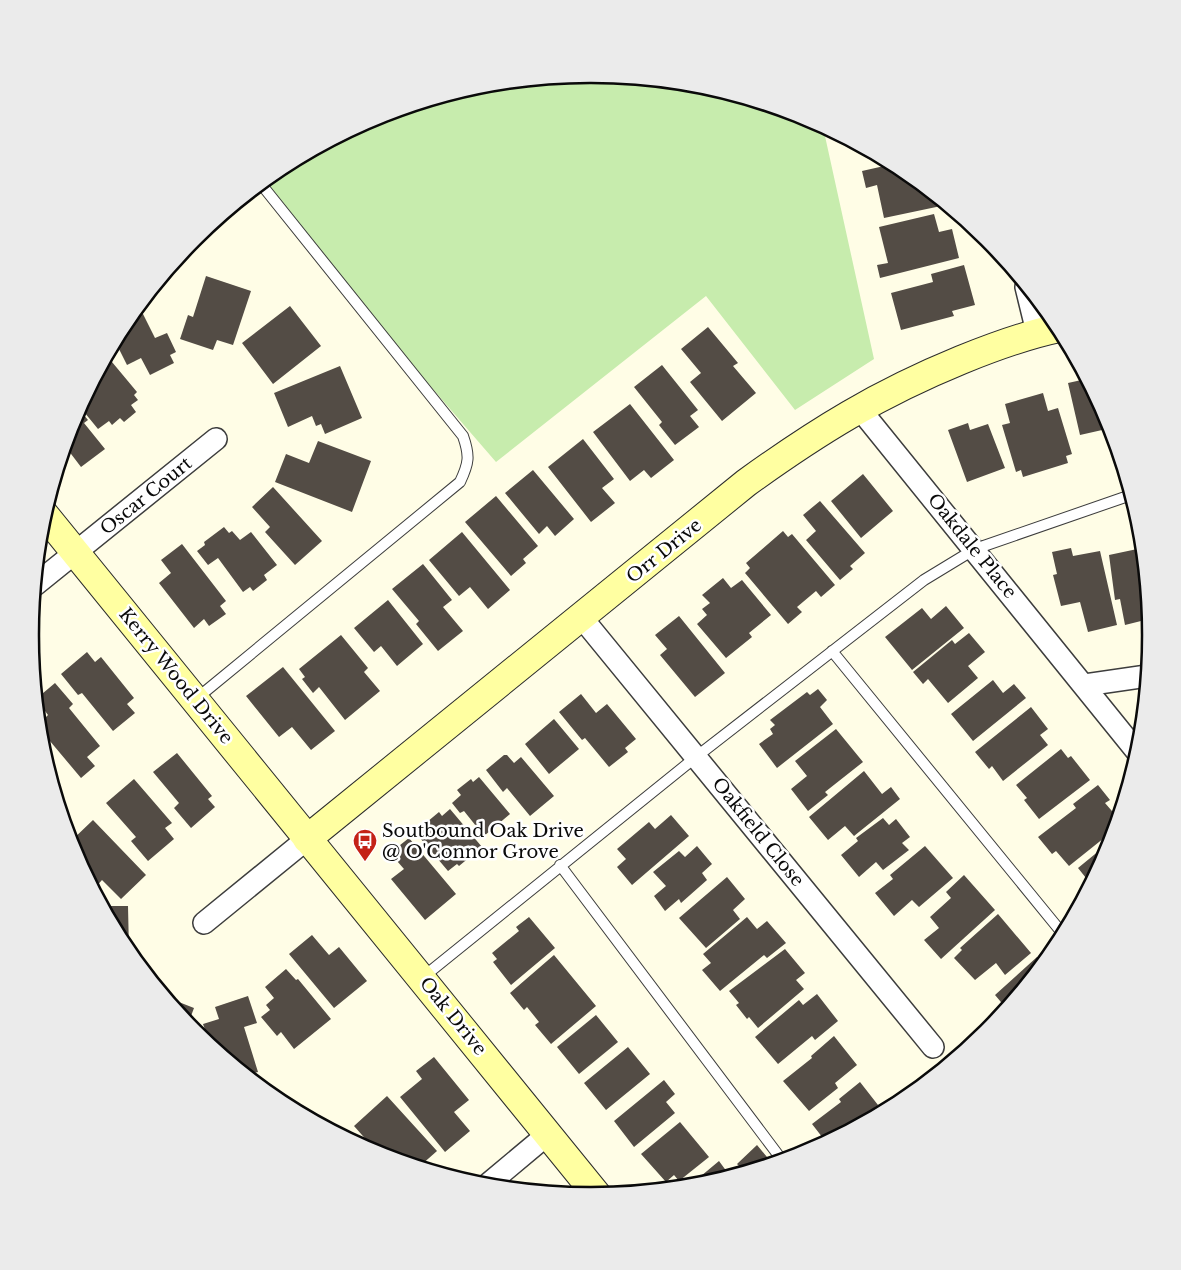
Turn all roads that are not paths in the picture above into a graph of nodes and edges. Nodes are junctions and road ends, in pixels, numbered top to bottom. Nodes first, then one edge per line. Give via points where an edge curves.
1 (265, 189) edge
2 (1042, 318) edge
3 (1048, 330) edge
4 (860, 408) junction
5 (216, 439) dead end
6 (1124, 497) edge
7 (50, 522) edge
8 (975, 549) junction
9 (76, 552) junction
10 (42, 580) edge
11 (582, 618) junction
12 (832, 651) junction
13 (1141, 677) edge
14 (1084, 685) junction
15 (195, 700) junction
16 (1132, 744) edge
17 (696, 757) junction
18 (307, 839) junction
19 (560, 865) junction
20 (204, 923) dead end
21 (1058, 928) edge
22 (422, 978) junction
23 (933, 1047) dead end
24 (548, 1134) junction
25 (777, 1154) edge
26 (495, 1178) edge
27 (591, 1187) edge

1 - 15 lane via 463,436 469,453 460,482
2 - 3 street
3 - 4 street, Orr Drive via 936,371
4 - 8 street, Oakdale Place
4 - 11 street, Orr Drive via 803,442 746,483
5 - 9 street, Oscar Court
6 - 8 lane
7 - 9 street, Kerry Wood Drive
8 - 12 lane via 924,580
8 - 14 street, Oakdale Place
9 - 10 street, Oscar Court
9 - 15 street, Kerry Wood Drive
11 - 17 street, Oakfield Close
11 - 18 street, Orr Drive
12 - 17 lane
12 - 21 lane
13 - 14 street
14 - 16 street, Oakdale Place
15 - 18 street, Kerry Wood Drive
17 - 19 lane
17 - 23 street, Oakfield Close
18 - 20 street
18 - 22 street, Oak Drive
19 - 22 lane
19 - 25 lane
22 - 24 street, Oak Drive
24 - 26 street
24 - 27 street, Oak Drive

